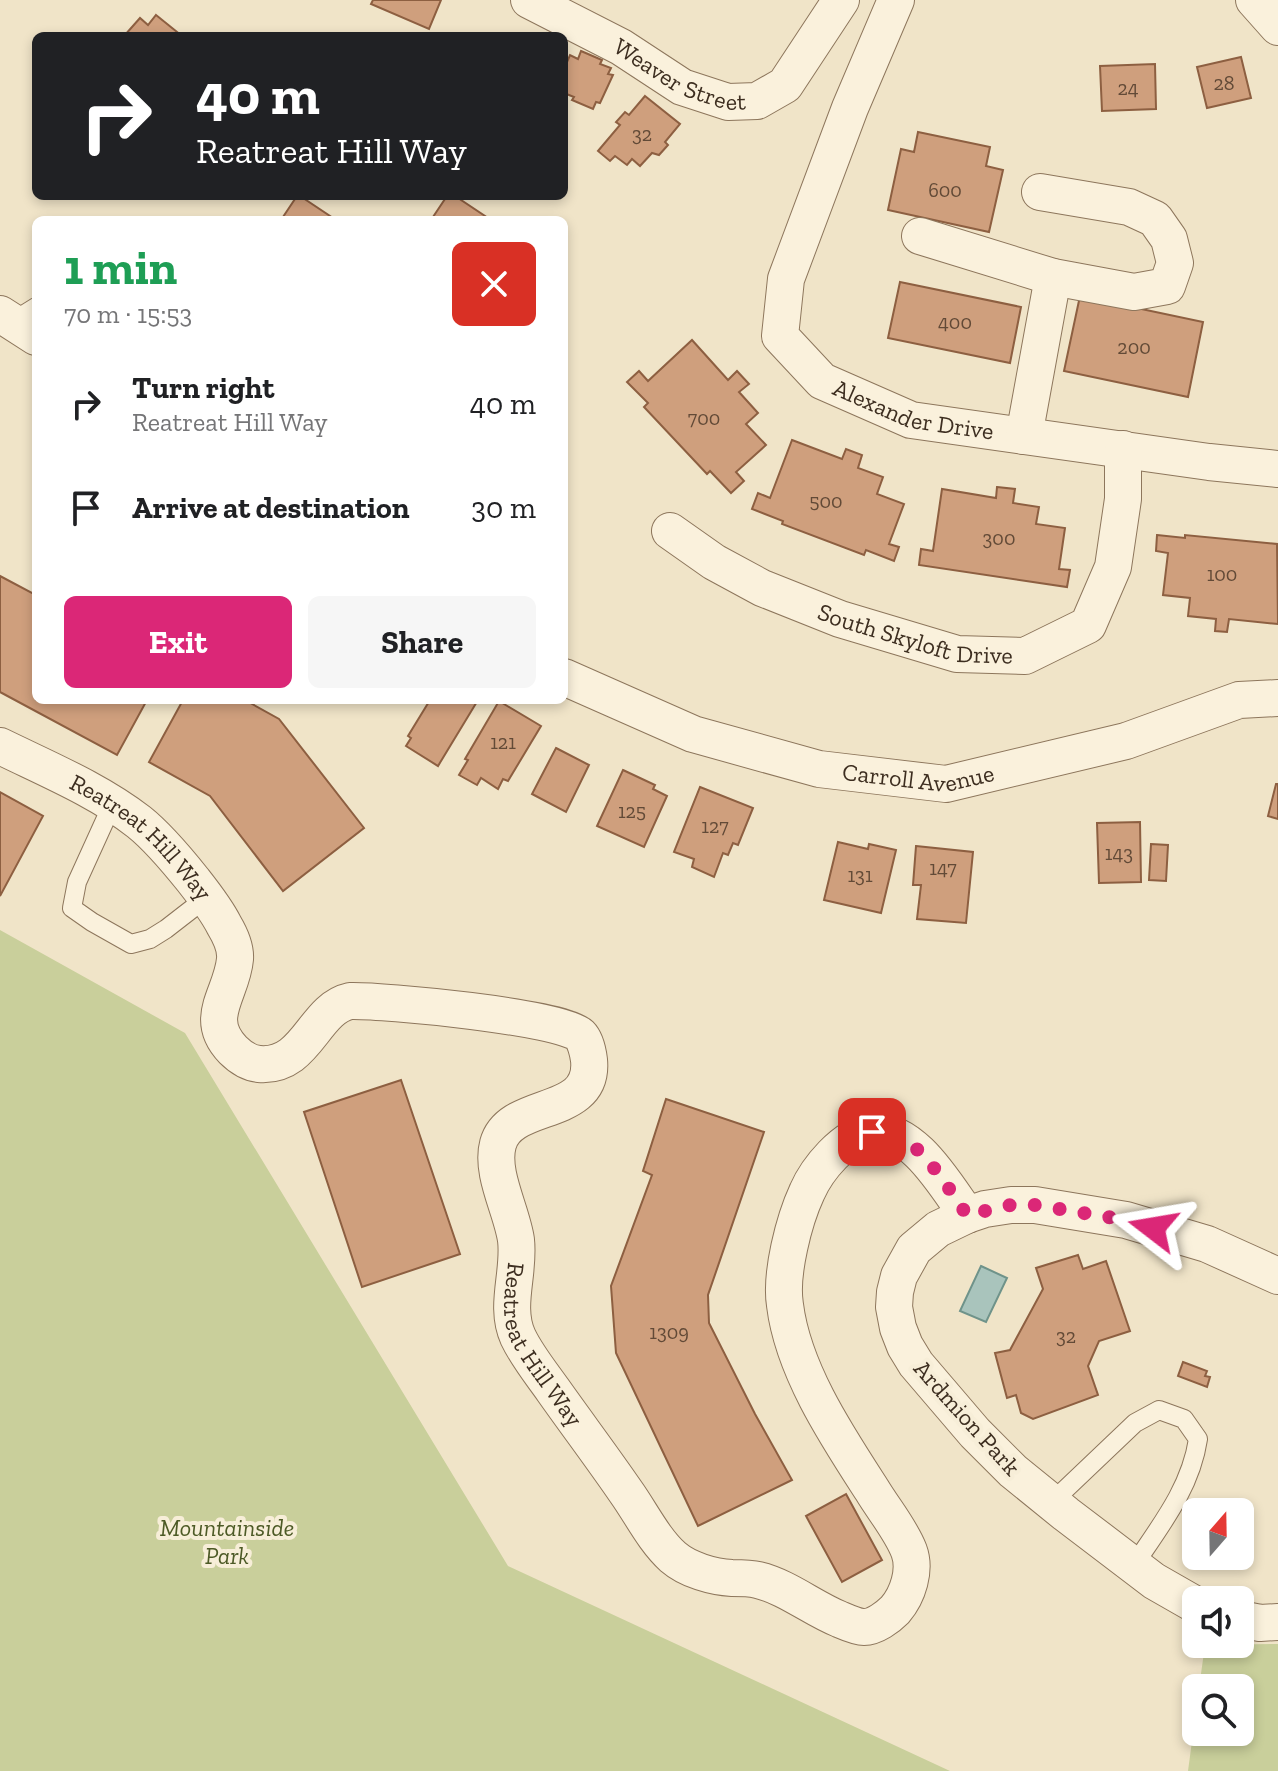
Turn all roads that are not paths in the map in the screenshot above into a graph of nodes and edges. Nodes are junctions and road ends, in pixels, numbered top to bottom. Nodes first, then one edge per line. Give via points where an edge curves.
1 (529, 0) edge
2 (841, 0) edge
3 (896, 0) edge
4 (1254, 0) edge
5 (1278, 27) edge
6 (1040, 192) dead end
7 (920, 236) dead end
8 (1053, 277) junction
9 (1024, 436) junction
10 (1123, 449) junction
11 (1278, 469) edge
12 (670, 531) dead end
13 (568, 679) edge
14 (1278, 698) edge
15 (0, 746) edge
16 (112, 805) junction
17 (206, 898) junction
18 (967, 1215) junction
19 (1278, 1276) edge
20 (1052, 1502) junction
21 (1134, 1565) junction
22 (1182, 1597) edge
23 (1254, 1622) edge
24 (1278, 1622) edge

1 - 2 street, Weaver Street via 621,47 682,87 728,102 757,101 785,85
3 - 9 street, Alexander Drive via 786,279 780,336 822,381 911,420
4 - 5 street
6 - 8 street via 1129,207 1155,219 1169,239 1175,263 1167,286 1134,292
7 - 8 street
8 - 9 street
9 - 10 street, Alexander Drive
10 - 11 street, Alexander Drive
10 - 12 street, South Skyloft Drive via 1123,499 1113,567 1088,625 1025,656 957,654 840,619 762,588
13 - 14 street, Carroll Avenue via 707,738 819,769 946,784 1126,741 1239,700
15 - 16 street, Reatreat Hill Way
16 - 17 street, Reatreat Hill Way via 160,843
16 - 17 lane via 77,882 72,908 131,944 150,939
17 - 18 street, Reatreat Hill Way via 223,922 235,956 219,1026 226,1043 256,1064 284,1059 332,1009 350,1001 529,1019 580,1035 589,1063 584,1085 575,1097 513,1123 497,1146 518,1254 512,1319 534,1363 663,1545 685,1565 720,1577 758,1580 866,1627 894,1611 905,1596 911,1555 812,1390 785,1306 786,1261 812,1179 842,1147 872,1132 893,1134 912,1146
18 - 19 street, Ardmion Park via 1035,1205 1126,1220 1207,1244
18 - 20 street, Ardmion Park via 938,1229 905,1263 895,1292 898,1328 916,1364 975,1433
20 - 21 street, Ardmion Park
20 - 21 lane via 1135,1423 1159,1410 1184,1419 1198,1439 1195,1462 1174,1506
21 - 22 street, Ardmion Park
23 - 24 street

